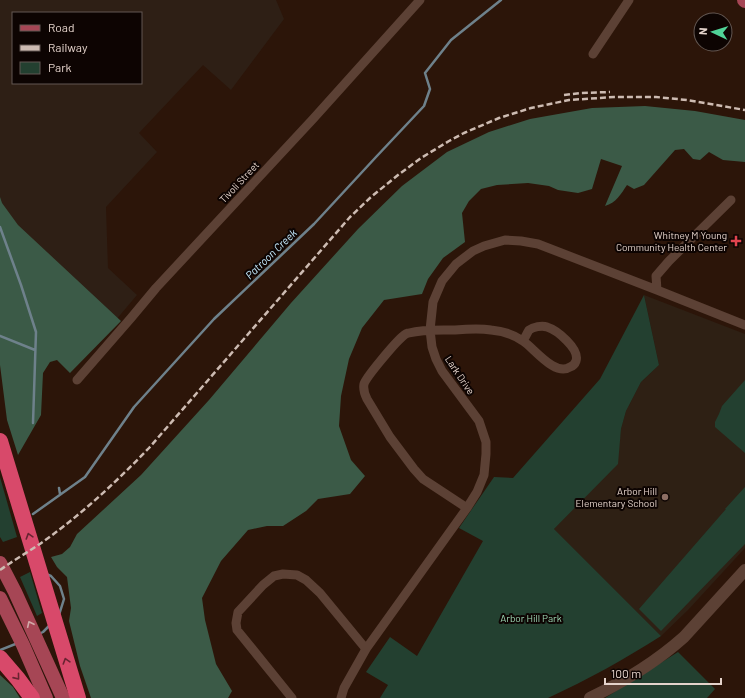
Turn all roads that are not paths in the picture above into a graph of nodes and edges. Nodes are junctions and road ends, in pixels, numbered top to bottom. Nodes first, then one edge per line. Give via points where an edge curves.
1 (420, 0) edge
2 (629, 0) edge
3 (593, 54) dead end
4 (731, 200) dead end
5 (657, 290) junction
6 (745, 325) edge
7 (430, 330) junction
8 (524, 341) junction
9 (77, 380) dead end
10 (0, 441) edge
11 (467, 508) junction
12 (0, 563) edge
13 (745, 570) edge
14 (0, 598) edge
15 (366, 649) junction
16 (0, 658) edge
17 (32, 698) edge
18 (46, 698) edge
19 (63, 698) edge
20 (78, 698) edge
21 (292, 698) edge
22 (341, 698) edge
23 (590, 698) edge

1 - 9 street, Tivoli Street via 156,288
2 - 3 street
4 - 5 street via 656,276
5 - 6 street, Lark Drive
5 - 7 street, Lark Drive via 538,244 505,240 473,251 456,264 442,281 433,302
7 - 8 street via 484,328 502,331
7 - 11 street, Lark Drive via 436,359 479,421 486,442 484,475
7 - 11 street via 408,333 401,337 370,374 364,384 365,394 390,437 414,469 423,479
8 - 8 street via 557,369 568,369 577,360 572,346 546,326 529,330
20 -> 10 highway
11 - 15 street, Lark Drive
19 -> 12 main road
13 - 23 street via 674,646 628,678
14 - 18 main road
15 - 21 street via 306,580 297,575 274,576 238,612 236,623 238,630
15 - 22 street, Lark Drive
16 -> 17 highway

